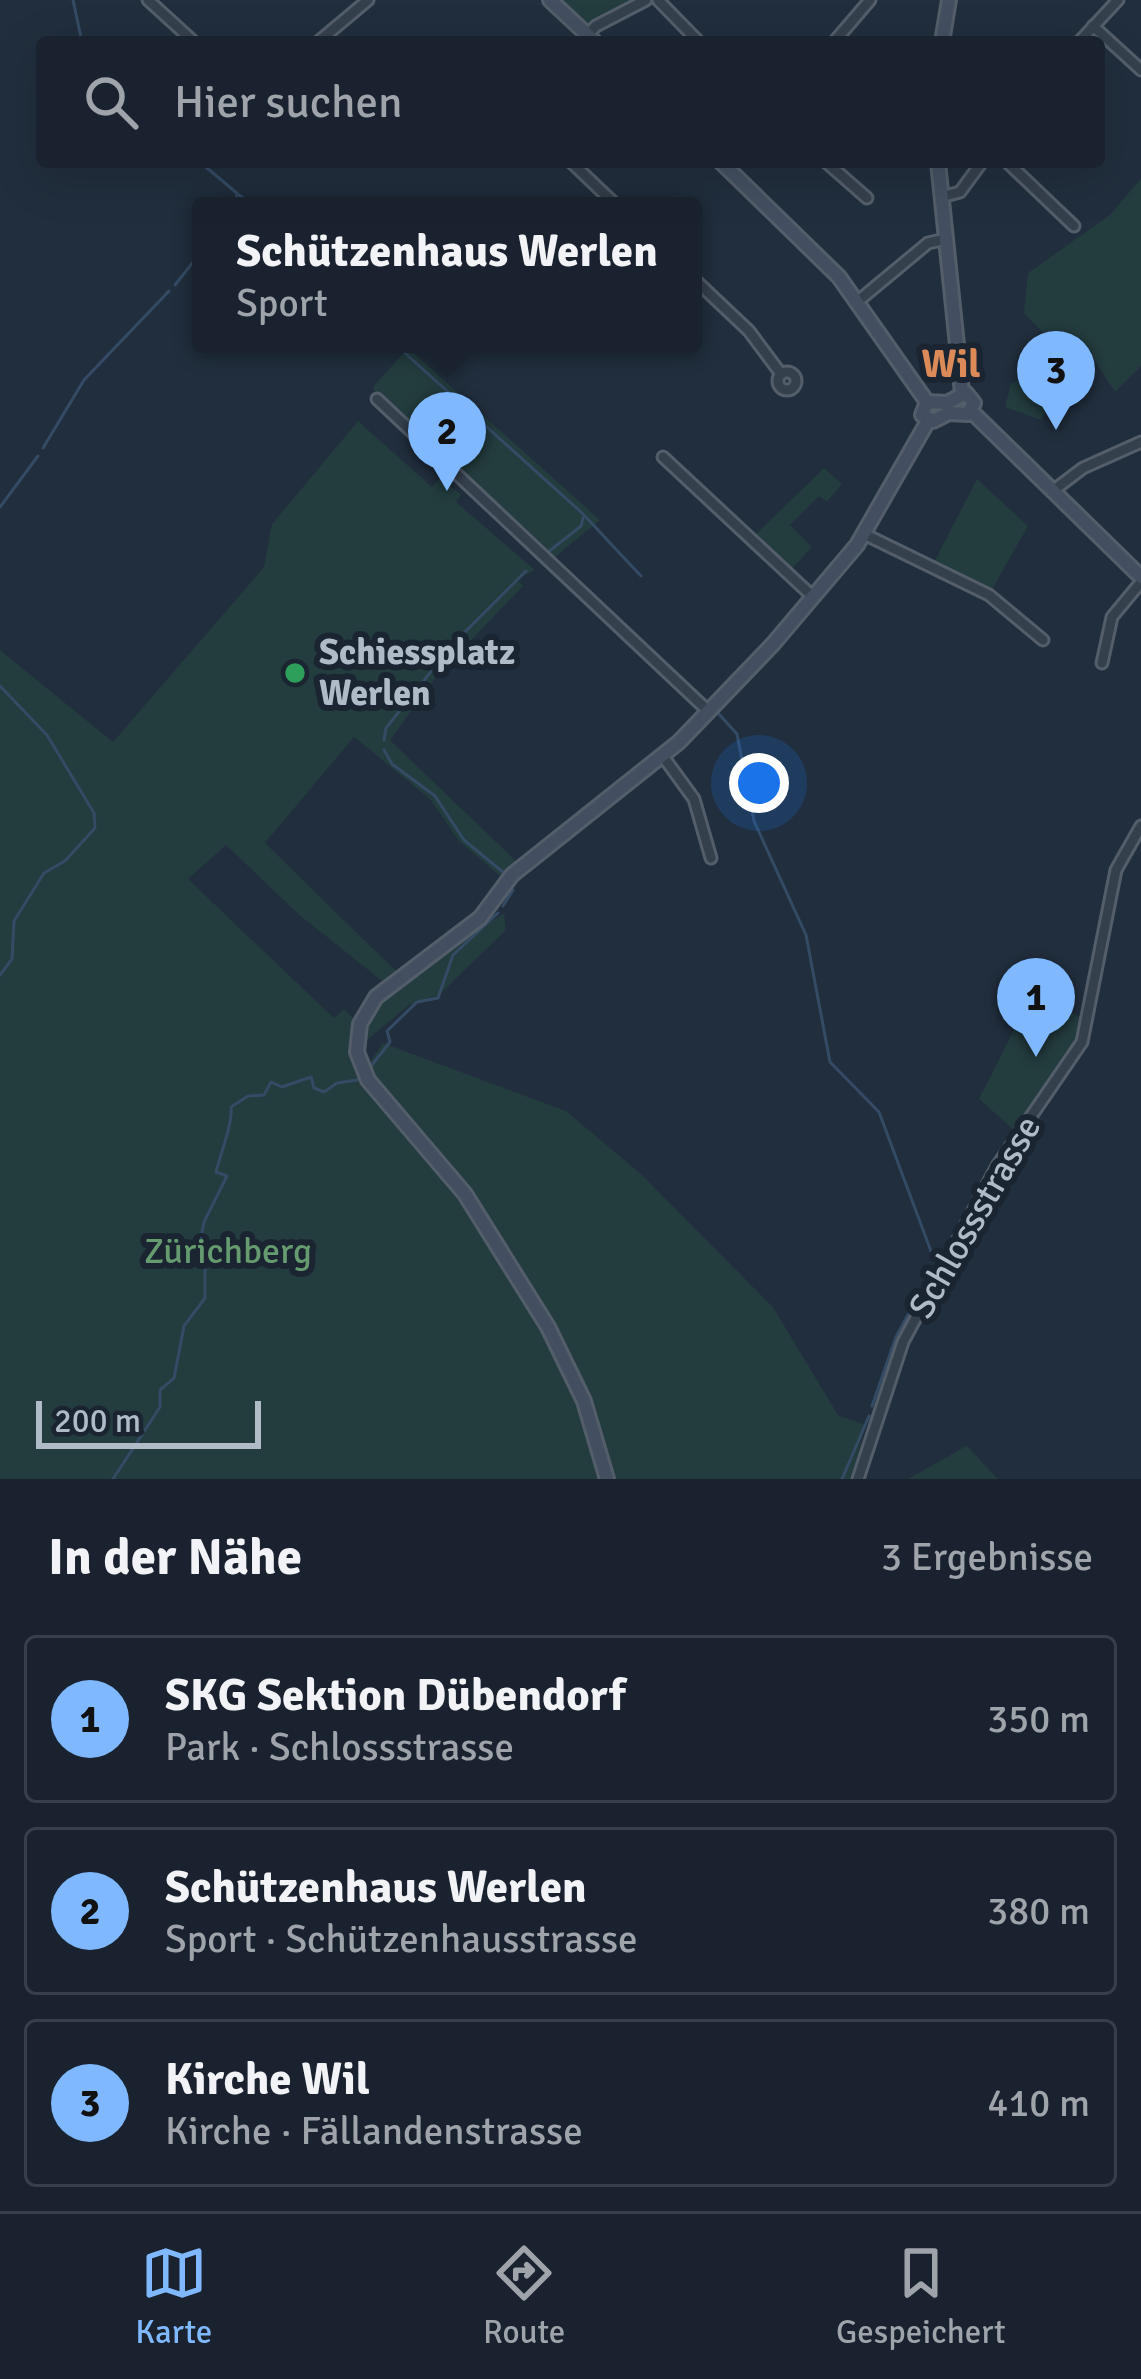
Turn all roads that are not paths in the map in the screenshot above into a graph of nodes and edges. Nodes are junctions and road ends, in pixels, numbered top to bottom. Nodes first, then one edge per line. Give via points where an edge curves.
1 (148, 0) edge
2 (368, 0) edge
3 (550, 0) edge
4 (646, 0) edge
5 (658, 0) edge
6 (870, 0) edge
7 (950, 0) edge
8 (1118, 0) edge
9 (1093, 26) junction
10 (187, 36) edge
11 (325, 36) edge
12 (584, 36) edge
13 (592, 36) edge
14 (693, 36) edge
15 (839, 36) edge
16 (944, 36) edge
17 (1084, 36) edge
18 (1104, 36) edge
19 (1105, 37) edge
20 (1141, 70) edge
21 (577, 168) edge
22 (727, 168) edge
23 (833, 168) edge
24 (939, 168) edge
25 (978, 168) edge
26 (1013, 168) edge
27 (608, 197) edge
28 (941, 197) junction
29 (867, 198) dead end
30 (1074, 226) dead end
31 (946, 239) junction
32 (702, 287) edge
33 (857, 302) junction
34 (781, 374) dead end
35 (962, 394) junction
36 (377, 399) dead end
37 (927, 402) junction
38 (971, 411) junction
39 (928, 421) junction
40 (1141, 442) edge
41 (663, 457) dead end
42 (1054, 490) junction
43 (864, 534) junction
44 (1141, 579) edge
45 (812, 595) junction
46 (1043, 640) dead end
47 (1102, 663) dead end
48 (706, 709) junction
49 (662, 755) junction
50 (1141, 826) edge
51 (711, 858) dead end
52 (607, 1479) edge
53 (859, 1479) edge

1 - 10 street
2 - 11 street
3 - 12 street
4 - 13 street
5 - 14 street
6 - 15 street
7 - 16 street
8 - 9 street
9 - 17 street
9 - 18 street
19 - 20 street
21 - 27 street
22 - 33 street via 819,254
23 - 29 street
24 - 28 street
25 - 28 street via 960,192
26 - 30 street
28 - 31 street
31 - 33 street via 928,243
31 - 35 street
32 - 34 street
33 - 37 street
35 - 37 street via 950,403
35 - 38 street via 974,400
36 - 48 street
37 - 39 street
38 - 39 street
38 - 42 street
39 - 43 street
40 - 42 street
41 - 45 street
42 - 44 street
43 - 45 street
43 - 46 street via 989,595
44 - 47 street via 1112,617
45 - 48 street
48 - 49 street
49 - 51 street via 694,800
49 - 52 street via 512,875 480,918 376,997 356,1043 368,1079 459,1186 522,1281 575,1376
50 - 53 street, Schlossstrasse via 1116,870 1082,1042 1004,1155 903,1342

